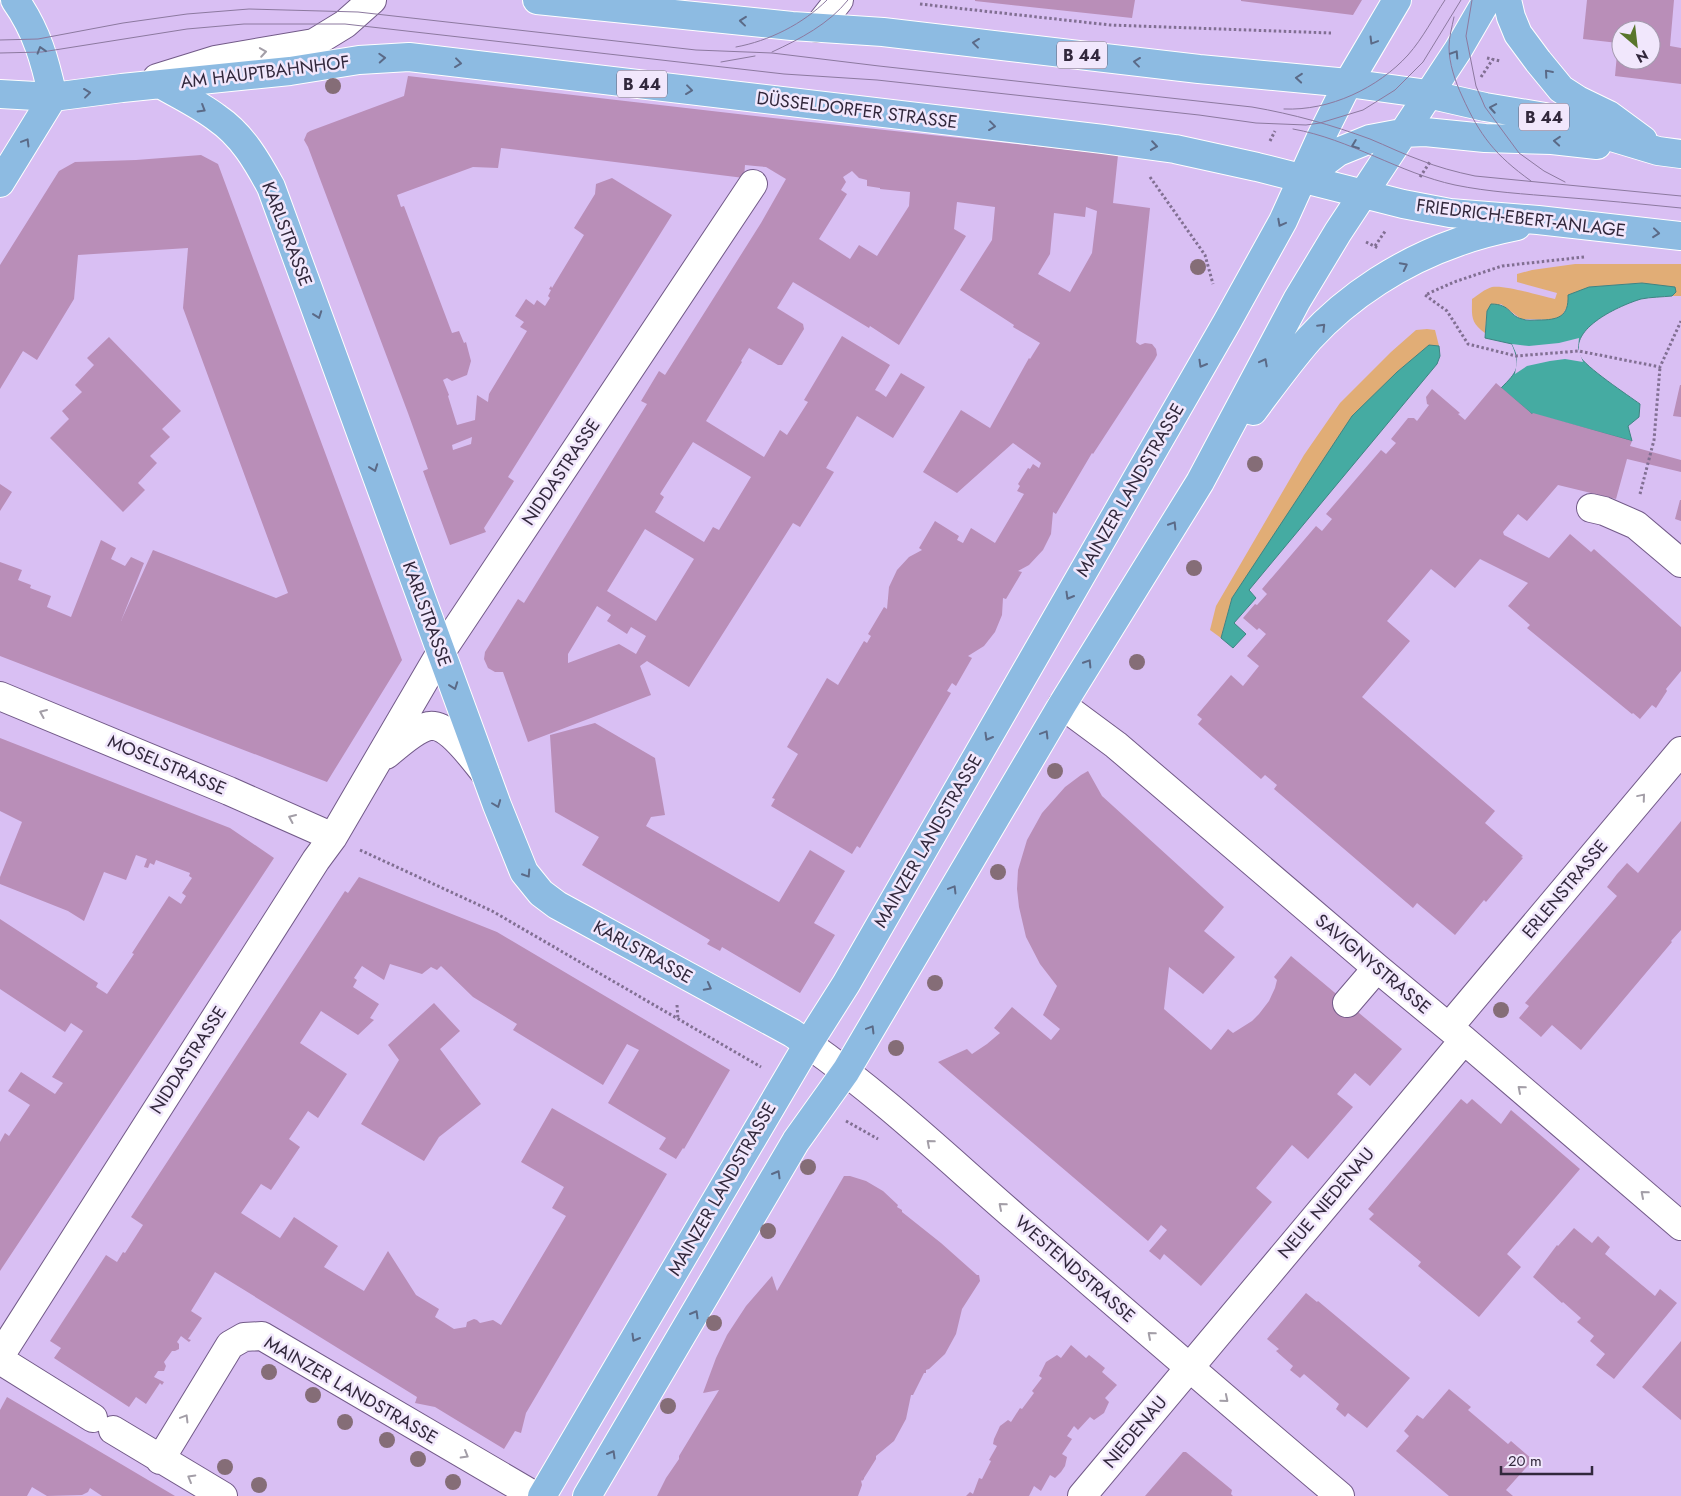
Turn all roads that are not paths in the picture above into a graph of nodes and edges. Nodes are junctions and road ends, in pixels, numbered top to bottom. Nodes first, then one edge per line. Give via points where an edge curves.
1 (16, 0) edge
2 (372, 0) edge
3 (537, 0) edge
4 (839, 0) edge
5 (1398, 0) edge
6 (1487, 0) edge
7 (1508, 0) edge
8 (817, 28) junction
9 (409, 57) joint
10 (1348, 83) junction
11 (160, 84) junction
12 (122, 88) junction
13 (0, 94) edge
14 (1428, 94) junction
15 (53, 97) junction
16 (1402, 133) junction
17 (1670, 152) edge
18 (1303, 179) junction
19 (0, 183) edge
20 (753, 184) dead end
21 (1362, 194) junction
22 (1538, 220) junction
23 (1681, 236) edge
24 (1200, 482) junction
25 (1591, 508) dead end
26 (1681, 563) edge
27 (441, 652) junction
28 (0, 696) edge
29 (1062, 705) junction
30 (1681, 751) edge
31 (376, 764) junction
32 (486, 774) junction
33 (332, 837) junction
34 (1377, 968) junction
35 (1347, 1003) dead end
36 (1456, 1033) junction
37 (808, 1044) junction
38 (846, 1071) junction
39 (1681, 1226) edge
40 (0, 1356) edge
41 (0, 1360) edge
42 (1188, 1367) junction
43 (160, 1460) junction
44 (222, 1496) edge
45 (535, 1496) edge
46 (542, 1496) edge
47 (587, 1496) edge
48 (1082, 1496) edge
49 (1340, 1496) edge

15 -> 1 main road via 38,39
12 -> 2 street, AM HAUPTBAHNHOF via 215,60 314,43 345,24
8 -> 3 main road, B 44
4 - 8 street
5 -> 10 main road
14 -> 6 main road
17 -> 7 main road via 1561,89 1518,34
10 -> 8 main road, B 44 via 883,32
11 -> 9 main road, AM HAUPTBAHNHOF / B 44
9 -> 18 main road, DÜSSELDORFER STRASSE / B 44 via 1103,138 1175,149
10 - 14 main road, B 44
10 - 18 main road, MAINZER LANDSTRASSE
11 - 12 main road, AM HAUPTBAHNHOF / B 44
11 -> 27 main road, KARLSTRASSE via 218,118 259,163 271,188
15 -> 12 main road, AM HAUPTBAHNHOF / B 44
13 - 15 main road, AM HAUPTBAHNHOF / B 44
14 - 16 main road
17 -> 14 main road, B 44 via 1545,117
19 -> 15 main road
17 -> 16 main road via 1552,140
16 -> 18 main road via 1370,139 1338,152
16 - 21 main road
18 - 21 main road, B 44
18 -> 37 main road, MAINZER LANDSTRASSE via 1222,330 846,984
20 - 27 street, NIDDASTRASSE
21 - 22 main road, FRIEDRICH-EBERT-ANLAGE / B 44 via 1450,213
24 -> 21 main road via 1297,300
22 -> 23 main road, FRIEDRICH-EBERT-ANLAGE / B 44
24 -> 22 main road via 1294,357 1334,314 1399,267 1458,242
29 -> 24 main road
25 - 26 street via 1636,524
27 - 31 street, NIDDASTRASSE
27 -> 32 main road, KARLSTRASSE
33 -> 28 street, MOSELSTRASSE
29 - 34 street, SAVIGNYSTRASSE via 1116,744
38 -> 29 main road
36 -> 30 street, ERLENSTRASSE via 1611,834
31 - 32 street, NIDDASTRASSE via 404,741 430,726 452,736
31 - 33 street, NIDDASTRASSE
32 -> 37 main road, KARLSTRASSE via 524,872 541,893 557,905 785,1028
33 - 40 street, NIDDASTRASSE
34 - 35 street
34 - 36 street, SAVIGNYSTRASSE
39 -> 36 street, SAVIGNYSTRASSE
36 - 42 street, NEUE NIEDENAU
37 - 38 street, WESTENDSTRASSE
37 -> 46 main road, MAINZER LANDSTRASSE
42 -> 38 street, WESTENDSTRASSE
47 -> 38 main road via 796,1141
41 - 43 street
42 - 48 street, NIEDENAU
42 -> 49 street, WESTENDSTRASSE
44 -> 43 street
43 -> 45 street, MAINZER LANDSTRASSE via 230,1345 244,1337 262,1336

